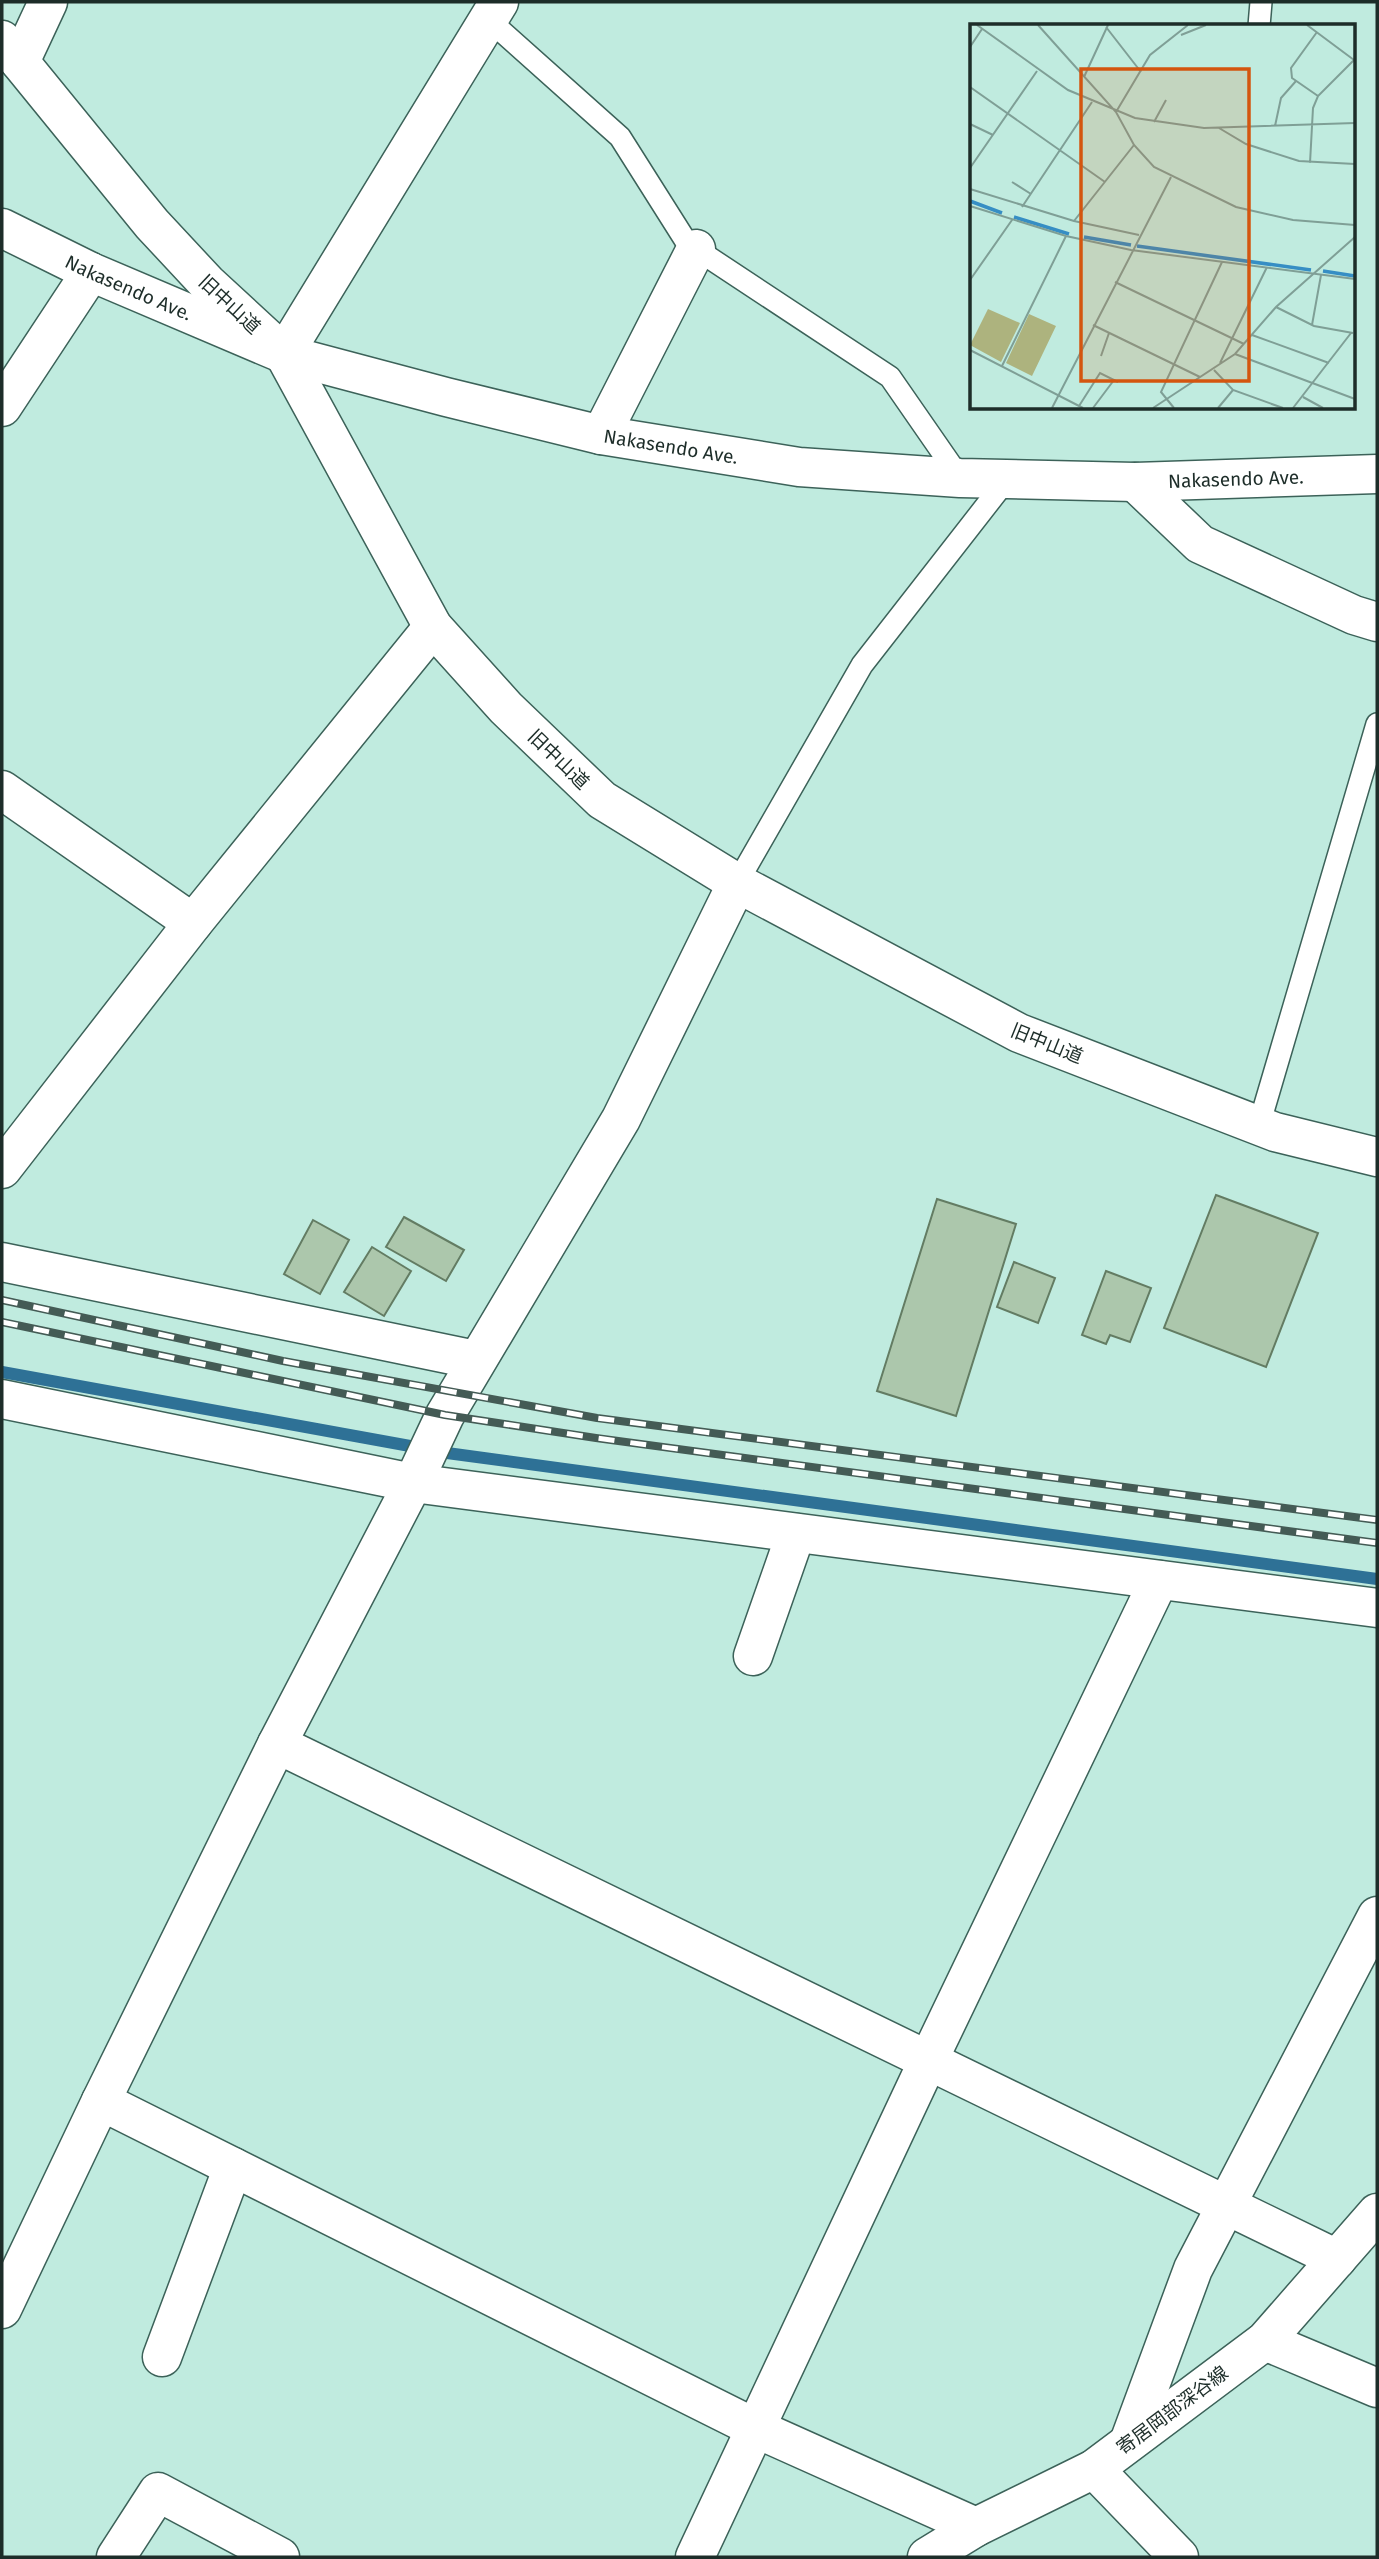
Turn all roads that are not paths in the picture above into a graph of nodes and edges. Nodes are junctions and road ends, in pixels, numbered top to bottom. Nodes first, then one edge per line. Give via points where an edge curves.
1 (48, 2) edge
2 (1261, 2) edge
3 (488, 8) edge
4 (1259, 24) edge
5 (11, 51) edge
6 (2, 228) edge
7 (696, 249) junction
8 (91, 272) junction
9 (284, 354) junction
10 (2, 407) edge
11 (601, 435) junction
12 (1377, 474) edge
13 (960, 478) junction
14 (1007, 479) junction
15 (1135, 482) junction
16 (1377, 622) edge
17 (433, 626) junction
18 (1377, 724) edge
19 (2, 790) edge
20 (737, 883) junction
21 (193, 923) junction
22 (1259, 1125) junction
23 (1377, 1157) edge
24 (2, 1169) edge
25 (2, 1262) edge
26 (476, 1360) junction
27 (2, 1399) edge
28 (413, 1483) junction
29 (796, 1533) junction
30 (1159, 1580) junction
31 (1377, 1608) edge
32 (753, 1657) dead end
33 (277, 1744) junction
34 (1377, 1916) edge
35 (928, 2061) junction
36 (101, 2101) junction
37 (233, 2166) junction
38 (1226, 2205) junction
39 (1377, 2213) edge
40 (1337, 2259) junction
41 (2, 2309) edge
42 (1265, 2341) junction
43 (162, 2357) dead end
44 (1377, 2388) edge
45 (755, 2428) junction
46 (1129, 2442) junction
47 (1094, 2469) junction
48 (976, 2527) junction
49 (274, 2556) edge
50 (116, 2557) edge
51 (695, 2557) edge
52 (927, 2557) edge
53 (1179, 2557) edge

1 - 5 main road
2 - 4 lane
3 - 7 lane via 620,138 687,243
3 - 9 main road
5 - 9 main road, 旧中山道 via 152,224 207,284
6 - 8 main road, Nakasendo Ave.
7 - 11 main road
7 - 13 lane via 890,377
8 - 9 main road, Nakasendo Ave.
8 - 10 main road
9 - 11 main road, Nakasendo Ave.
9 - 17 main road, 旧中山道
11 - 13 main road, Nakasendo Ave. via 799,467
12 - 15 main road, Nakasendo Ave.
13 - 14 main road, Nakasendo Ave.
14 - 15 main road, Nakasendo Ave.
14 - 20 lane via 862,665
15 - 16 main road via 1200,544
17 - 20 main road, 旧中山道 via 506,708 602,800
17 - 21 main road
18 - 22 lane
19 - 21 main road
20 - 22 main road, 旧中山道 via 1019,1033
20 - 26 main road via 621,1119
21 - 24 main road
22 - 23 main road, 旧中山道
25 - 26 main road
26 - 28 main road
27 - 28 main road
28 - 29 main road
28 - 33 main road
29 - 30 main road
29 - 32 main road
30 - 31 main road
30 - 35 main road
33 - 35 main road
33 - 36 main road
34 - 38 main road
35 - 38 main road
35 - 45 main road
36 - 37 main road
36 - 41 main road
37 - 43 main road
37 - 45 main road
38 - 40 main road
38 - 46 main road via 1193,2269
39 - 40 main road, 寄居岡部深谷線
40 - 42 main road, 寄居岡部深谷線
42 - 44 main road
42 - 46 main road, 寄居岡部深谷線
45 - 48 main road
45 - 51 main road
46 - 47 main road, 寄居岡部深谷線
47 - 48 main road, 寄居岡部深谷線
47 - 53 main road
48 - 52 main road, 寄居岡部深谷線
49 - 50 main road via 158,2492

